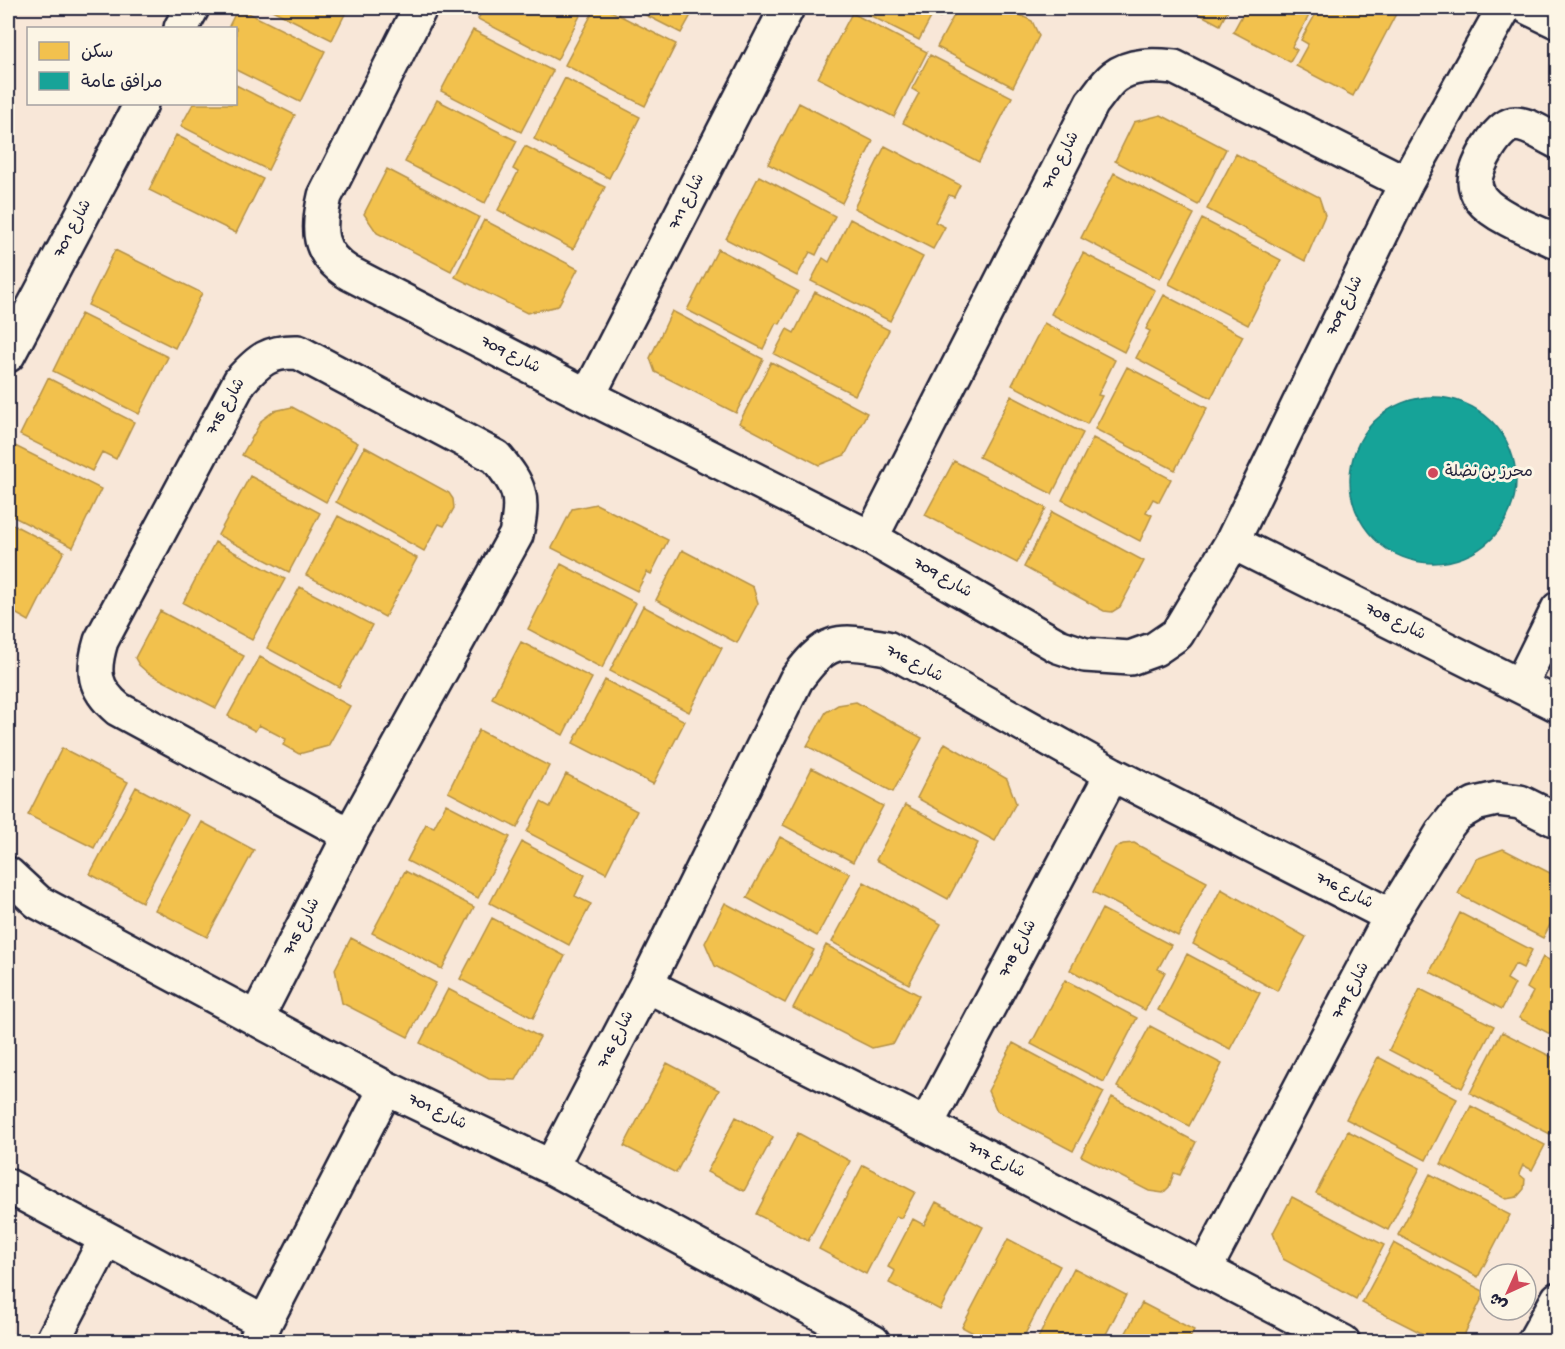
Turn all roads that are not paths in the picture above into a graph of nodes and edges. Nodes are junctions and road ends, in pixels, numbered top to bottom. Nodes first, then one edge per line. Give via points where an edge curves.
1 (192, 8) edge
2 (420, 8) edge
3 (787, 8) edge
4 (1504, 8) edge
5 (1529, 8) edge
6 (1557, 22) edge
7 (181, 27) edge
8 (140, 105) edge
9 (1557, 142) edge
10 (1406, 183) junction
11 (1557, 242) edge
12 (8, 355) edge
13 (588, 396) junction
14 (871, 538) junction
15 (1232, 542) junction
16 (1557, 609) edge
17 (1520, 686) junction
18 (1557, 705) edge
19 (1112, 774) junction
20 (1557, 821) edge
21 (350, 835) junction
22 (8, 874) edge
23 (1391, 916) junction
24 (646, 985) junction
25 (256, 1019) junction
26 (386, 1088) junction
27 (926, 1125) junction
28 (551, 1167) junction
29 (8, 1186) edge
30 (106, 1239) junction
31 (1205, 1269) junction
32 (1557, 1299) edge
33 (260, 1332) edge
34 (52, 1341) edge
35 (873, 1341) edge
36 (1343, 1341) edge
37 (1534, 1341) edge

1 - 7 street
2 - 13 street, شارع 709 via 325,196 320,220 324,249 334,264 349,273
3 - 13 street, شارع 711
4 - 10 street, شارع 709
5 - 6 street
8 - 12 street, شارع 701
9 - 11 street via 1531,128 1505,126 1476,171 1475,183 1479,197 1491,210
10 - 14 street, شارع 710 via 1174,67 1135,67 1113,77 1092,103
10 - 15 street, شارع 709
13 - 14 street, شارع 709
14 - 15 street, شارع 709 via 1058,646 1085,655 1130,658 1155,649 1177,634
15 - 17 street, شارع 708
16 - 17 street
17 - 18 street, شارع 708
19 - 23 street, شارع 716
19 - 24 street, شارع 716 via 887,648 835,645 811,660 796,680
19 - 27 street, شارع 718
20 - 23 street, شارع 719 via 1520,802 1497,799 1475,804 1456,815 1444,830
21 - 21 street, شارع 715 via 516,535 521,512 519,491 496,457 298,352 284,351 254,365 240,381 101,641 95,660 96,678 106,698 118,709
21 - 25 street, شارع 715
22 - 25 street, شارع 701 via 38,902
23 - 31 street, شارع 719
24 - 27 street, شارع 717
24 - 28 street, شارع 716
25 - 26 street, شارع 701
26 - 28 street, شارع 701
26 - 33 street
27 - 31 street, شارع 717
28 - 35 street, شارع 701
29 - 30 street
30 - 33 street
30 - 34 street
31 - 36 street, شارع 717
32 - 37 street

